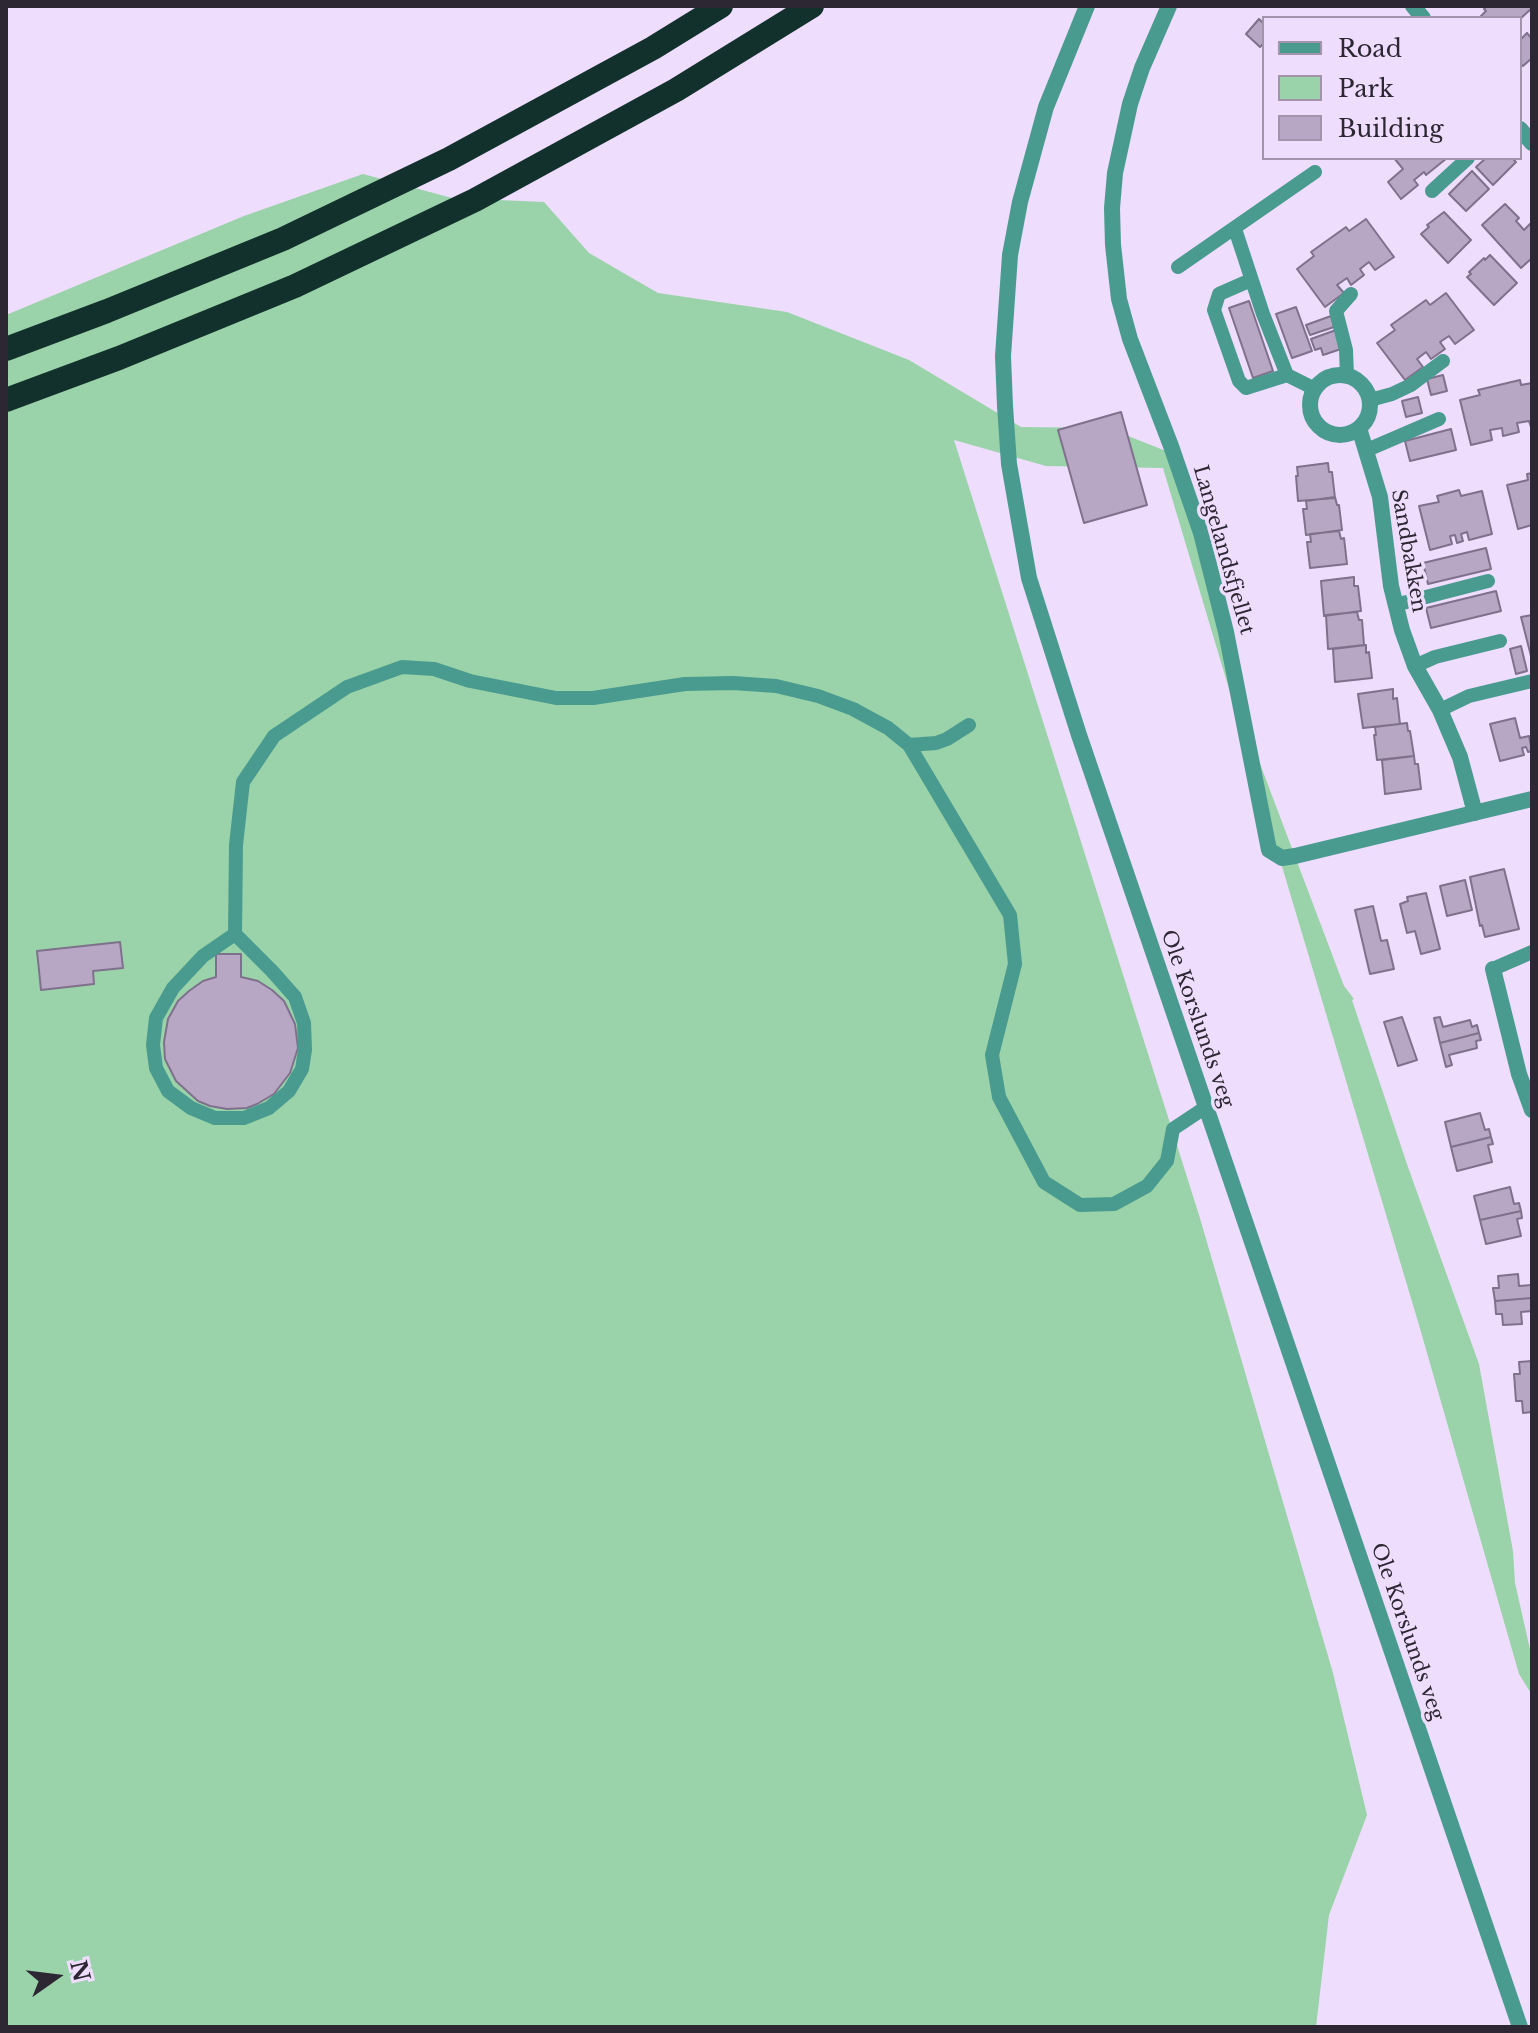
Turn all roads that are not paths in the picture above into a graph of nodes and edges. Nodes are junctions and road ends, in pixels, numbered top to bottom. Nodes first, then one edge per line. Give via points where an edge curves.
1 (721, 6) edge
2 (812, 6) edge
3 (1087, 6) edge
4 (1169, 6) edge
5 (1466, 160) edge
6 (1315, 172) dead end
7 (1432, 191) dead end
8 (1235, 229) junction
9 (1178, 267) dead end
10 (1251, 280) junction
11 (1351, 294) dead end
12 (6, 349) edge
13 (1443, 361) dead end
14 (1287, 375) junction
15 (1347, 376) junction
16 (1315, 389) junction
17 (6, 400) edge
18 (1370, 400) junction
19 (1439, 419) dead end
20 (1359, 428) junction
21 (1367, 450) junction
22 (1488, 581) dead end
23 (1395, 605) junction
24 (1500, 641) dead end
25 (1415, 666) junction
26 (1532, 681) edge
27 (1440, 710) junction
28 (969, 725) dead end
29 (909, 745) junction
30 (1532, 799) edge
31 (1475, 813) junction
32 (235, 934) junction
33 (1532, 952) edge
34 (1493, 969) joint
35 (1206, 1107) junction
36 (1532, 1110) edge
37 (1520, 2027) edge

1 - 12 highway via 449,159 311,226
2 - 17 highway via 676,90 475,200 295,286
3 - 35 street, Ole Korslunds veg via 1046,107 1010,255 1003,356 1009,464 1029,578
4 - 31 street, Langelandsfjellet via 1130,104 1115,173 1113,245 1119,299 1201,533 1269,850 1282,858 1295,856
5 - 7 lane
6 - 8 lane
8 - 9 lane
8 - 10 lane
10 - 14 lane
10 - 14 lane via 1219,294 1214,310 1239,381 1246,388
11 - 15 lane via 1336,311
13 - 18 lane via 1411,385
14 - 16 lane
15 - 16 street via 1329,377
15 - 18 street via 1362,384
16 - 20 street via 1312,412 1322,428 1341,435
18 - 20 street via 1370,411
19 - 21 lane
20 - 21 street, Sandbakken
21 - 23 street, Sandbakken via 1380,497
22 - 23 lane
23 - 25 street, Sandbakken
24 - 25 lane
25 - 27 street, Sandbakken
26 - 27 lane via 1469,696
27 - 31 street, Sandbakken
28 - 29 lane via 936,743
29 - 32 lane via 853,709 776,686 685,684 556,698 434,669 402,667 347,687 274,736 243,782
29 - 35 lane via 1010,915 1015,964 992,1055 999,1097 1044,1182 1080,1205 1114,1204 1147,1186 1167,1161 1173,1129
30 - 31 street, Langelandsfjellet
32 - 32 lane via 295,997 304,1023 305,1050 302,1069 289,1091 269,1108 244,1118 215,1118 168,1091 156,1068 153,1045 156,1018 173,988 203,956
33 - 34 lane
34 - 36 street
35 - 37 street, Ole Korslunds veg

